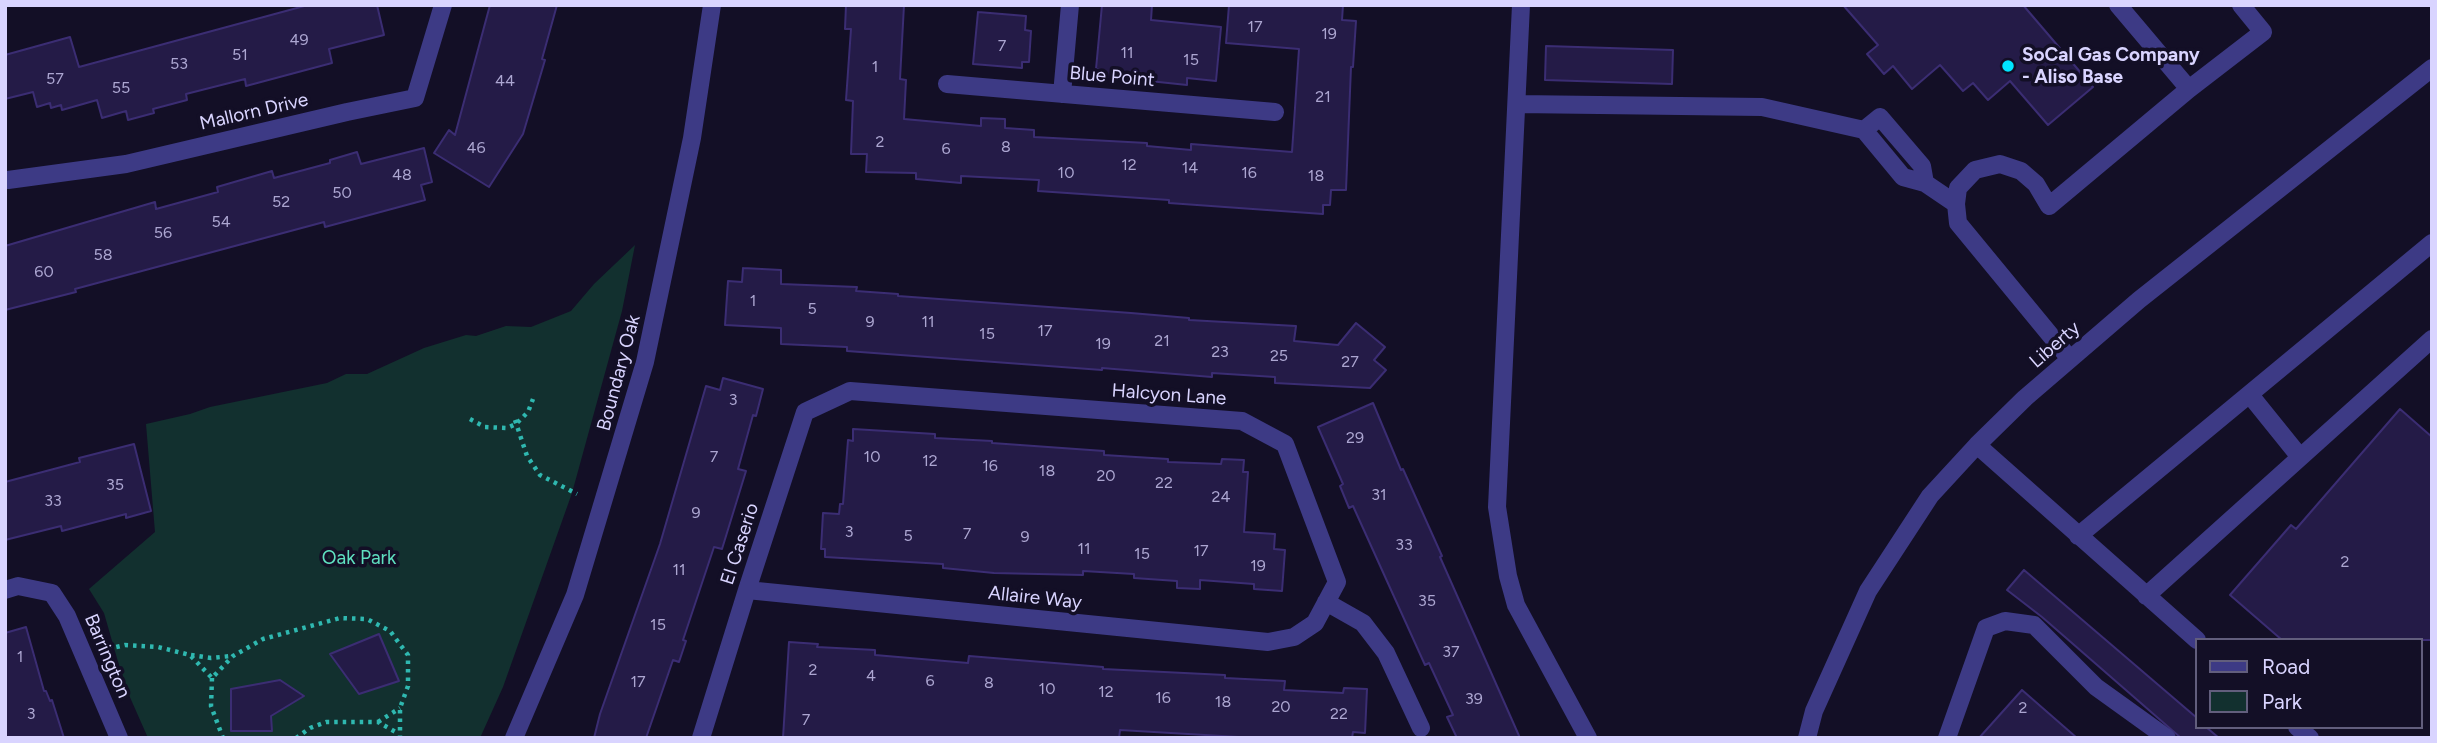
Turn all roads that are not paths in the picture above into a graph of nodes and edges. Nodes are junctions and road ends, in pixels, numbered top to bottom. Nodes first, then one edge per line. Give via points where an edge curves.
1 (443, 5) edge
2 (712, 5) edge
3 (1070, 5) edge
4 (1521, 5) edge
5 (2118, 5) edge
6 (2241, 5) edge
7 (2432, 68) edge
8 (947, 84) dead end
9 (2189, 89) junction
10 (1062, 94) junction
11 (1517, 104) junction
12 (1275, 112) dead end
13 (1864, 130) junction
14 (8, 180) dead end
15 (1925, 183) junction
16 (1956, 204) junction
17 (2432, 243) edge
18 (2432, 338) edge
19 (2070, 359) junction
20 (850, 391) joint
21 (2250, 395) junction
22 (1977, 444) junction
23 (2300, 457) junction
24 (2078, 537) junction
25 (5, 590) edge
26 (747, 590) junction
27 (2146, 596) junction
28 (1326, 602) junction
29 (1315, 624) joint
30 (2191, 634) edge
31 (1421, 728) dead end
32 (119, 738) edge
33 (514, 738) edge
34 (701, 738) edge
35 (1588, 738) edge
36 (1807, 738) edge
37 (1947, 738) edge
38 (2166, 738) edge

1 - 14 street, Mallorn Drive via 415,98 126,164
2 - 33 street, Boundary Oak via 692,138 645,362 575,595
3 - 10 street
4 - 11 street
5 - 9 street
6 - 9 street via 2263,32
7 - 19 street, Liberty
8 - 10 street, Blue Point
9 - 16 street via 2049,206 2036,184 2021,171 2000,164 1975,170 1958,188
10 - 12 street, Blue Point
11 - 13 street via 1762,107
11 - 35 street via 1497,507 1516,605
13 - 15 street via 1903,177
13 - 15 street via 1880,117 1922,166
15 - 16 street
16 - 19 street via 1958,223
17 - 21 street
18 - 23 street
19 - 22 street, Liberty
20 - 26 street, El Caserio via 805,412
20 - 28 street, Halcyon Lane via 1241,421 1285,444 1337,582
21 - 23 street
21 - 24 street
22 - 24 street
22 - 36 street, Liberty via 1930,496 1868,591 1814,711
23 - 27 street
24 - 27 street
25 - 32 street, Barrington via 18,586 52,593
26 - 29 street, Allaire Way via 1268,642 1293,637
26 - 34 street, El Caserio
27 - 30 street
28 - 29 street, Halcyon Lane
28 - 31 street via 1363,623 1386,653
37 - 38 street via 1986,628 2005,621 2034,625 2096,687

